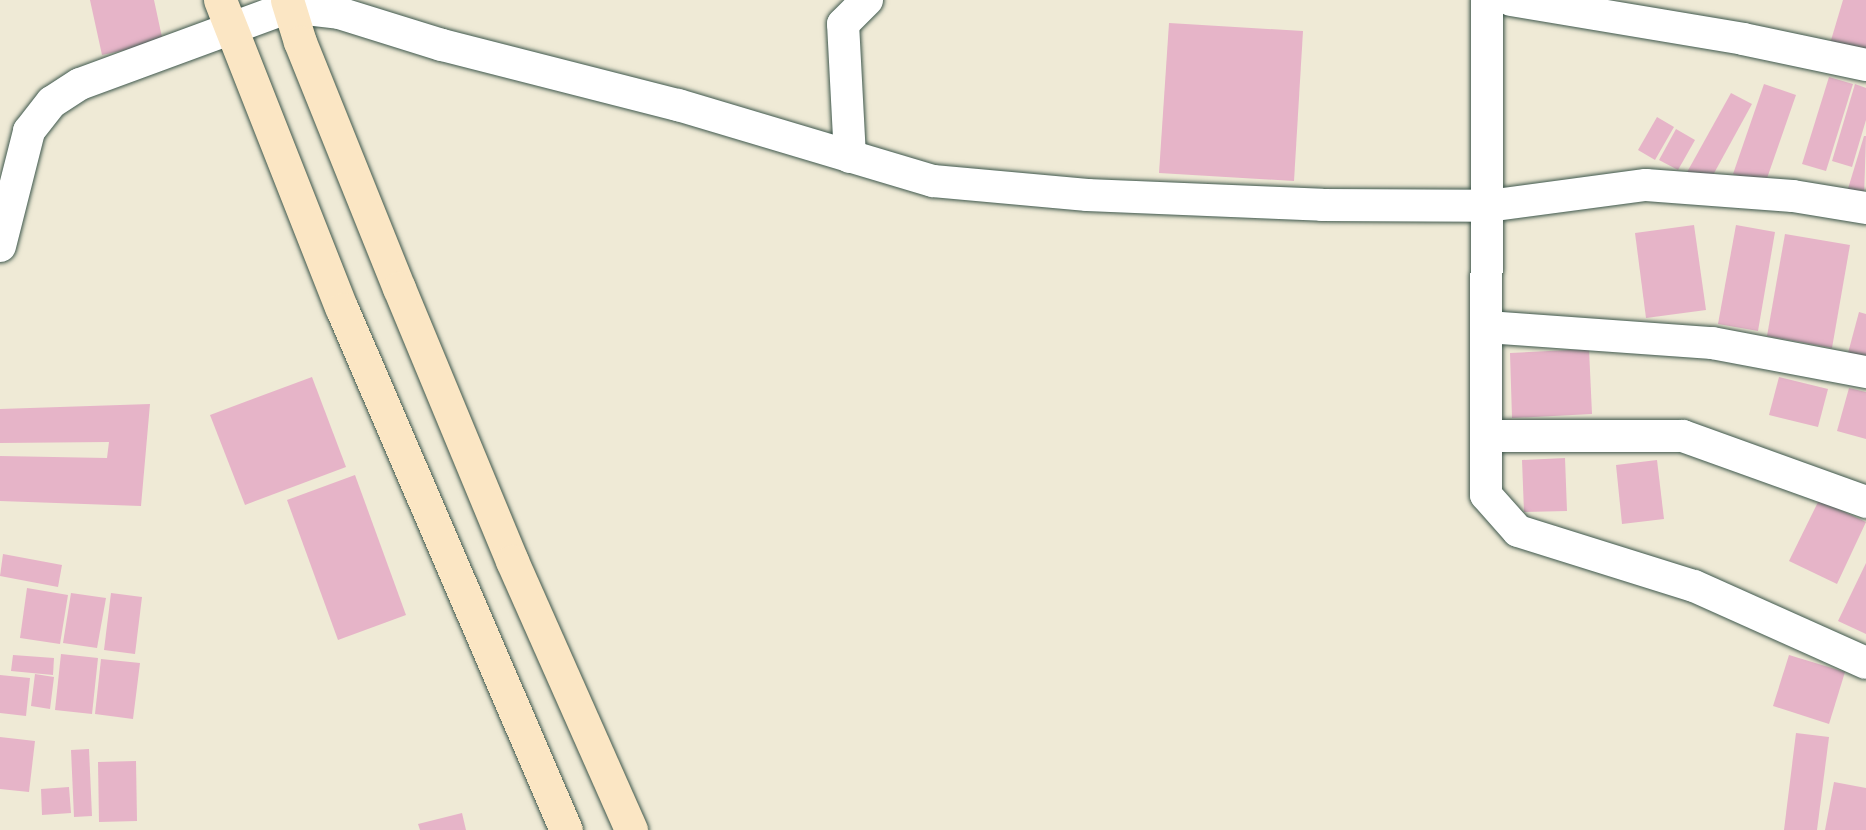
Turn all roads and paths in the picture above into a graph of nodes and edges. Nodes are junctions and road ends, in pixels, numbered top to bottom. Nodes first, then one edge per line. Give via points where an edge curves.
1 (867, 0) edge
2 (1487, 0) edge
3 (1511, 0) edge
4 (288, 3) edge
5 (225, 14) edge
6 (1866, 65) edge
7 (850, 157) junction
8 (1488, 206) junction
9 (1866, 208) edge
10 (0, 246) edge
11 (1487, 327) junction
12 (1866, 372) edge
13 (1486, 435) junction
14 (1866, 502) edge
15 (1866, 663) edge
16 (566, 830) edge
17 (631, 830) edge

1 - 7 street via 843,24
2 - 8 street
3 - 6 street via 1743,39
4 - 5 street
4 - 7 street via 339,13
4 - 17 main road via 412,321
5 - 10 street via 52,102 29,131
5 - 16 main road via 342,309
7 - 8 street via 933,181 1087,195 1322,205
8 - 9 street via 1646,185 1793,196
8 - 11 street
11 - 12 street via 1712,343
11 - 13 street
13 - 14 street via 1683,436
13 - 15 street via 1486,495 1518,531 1694,586

